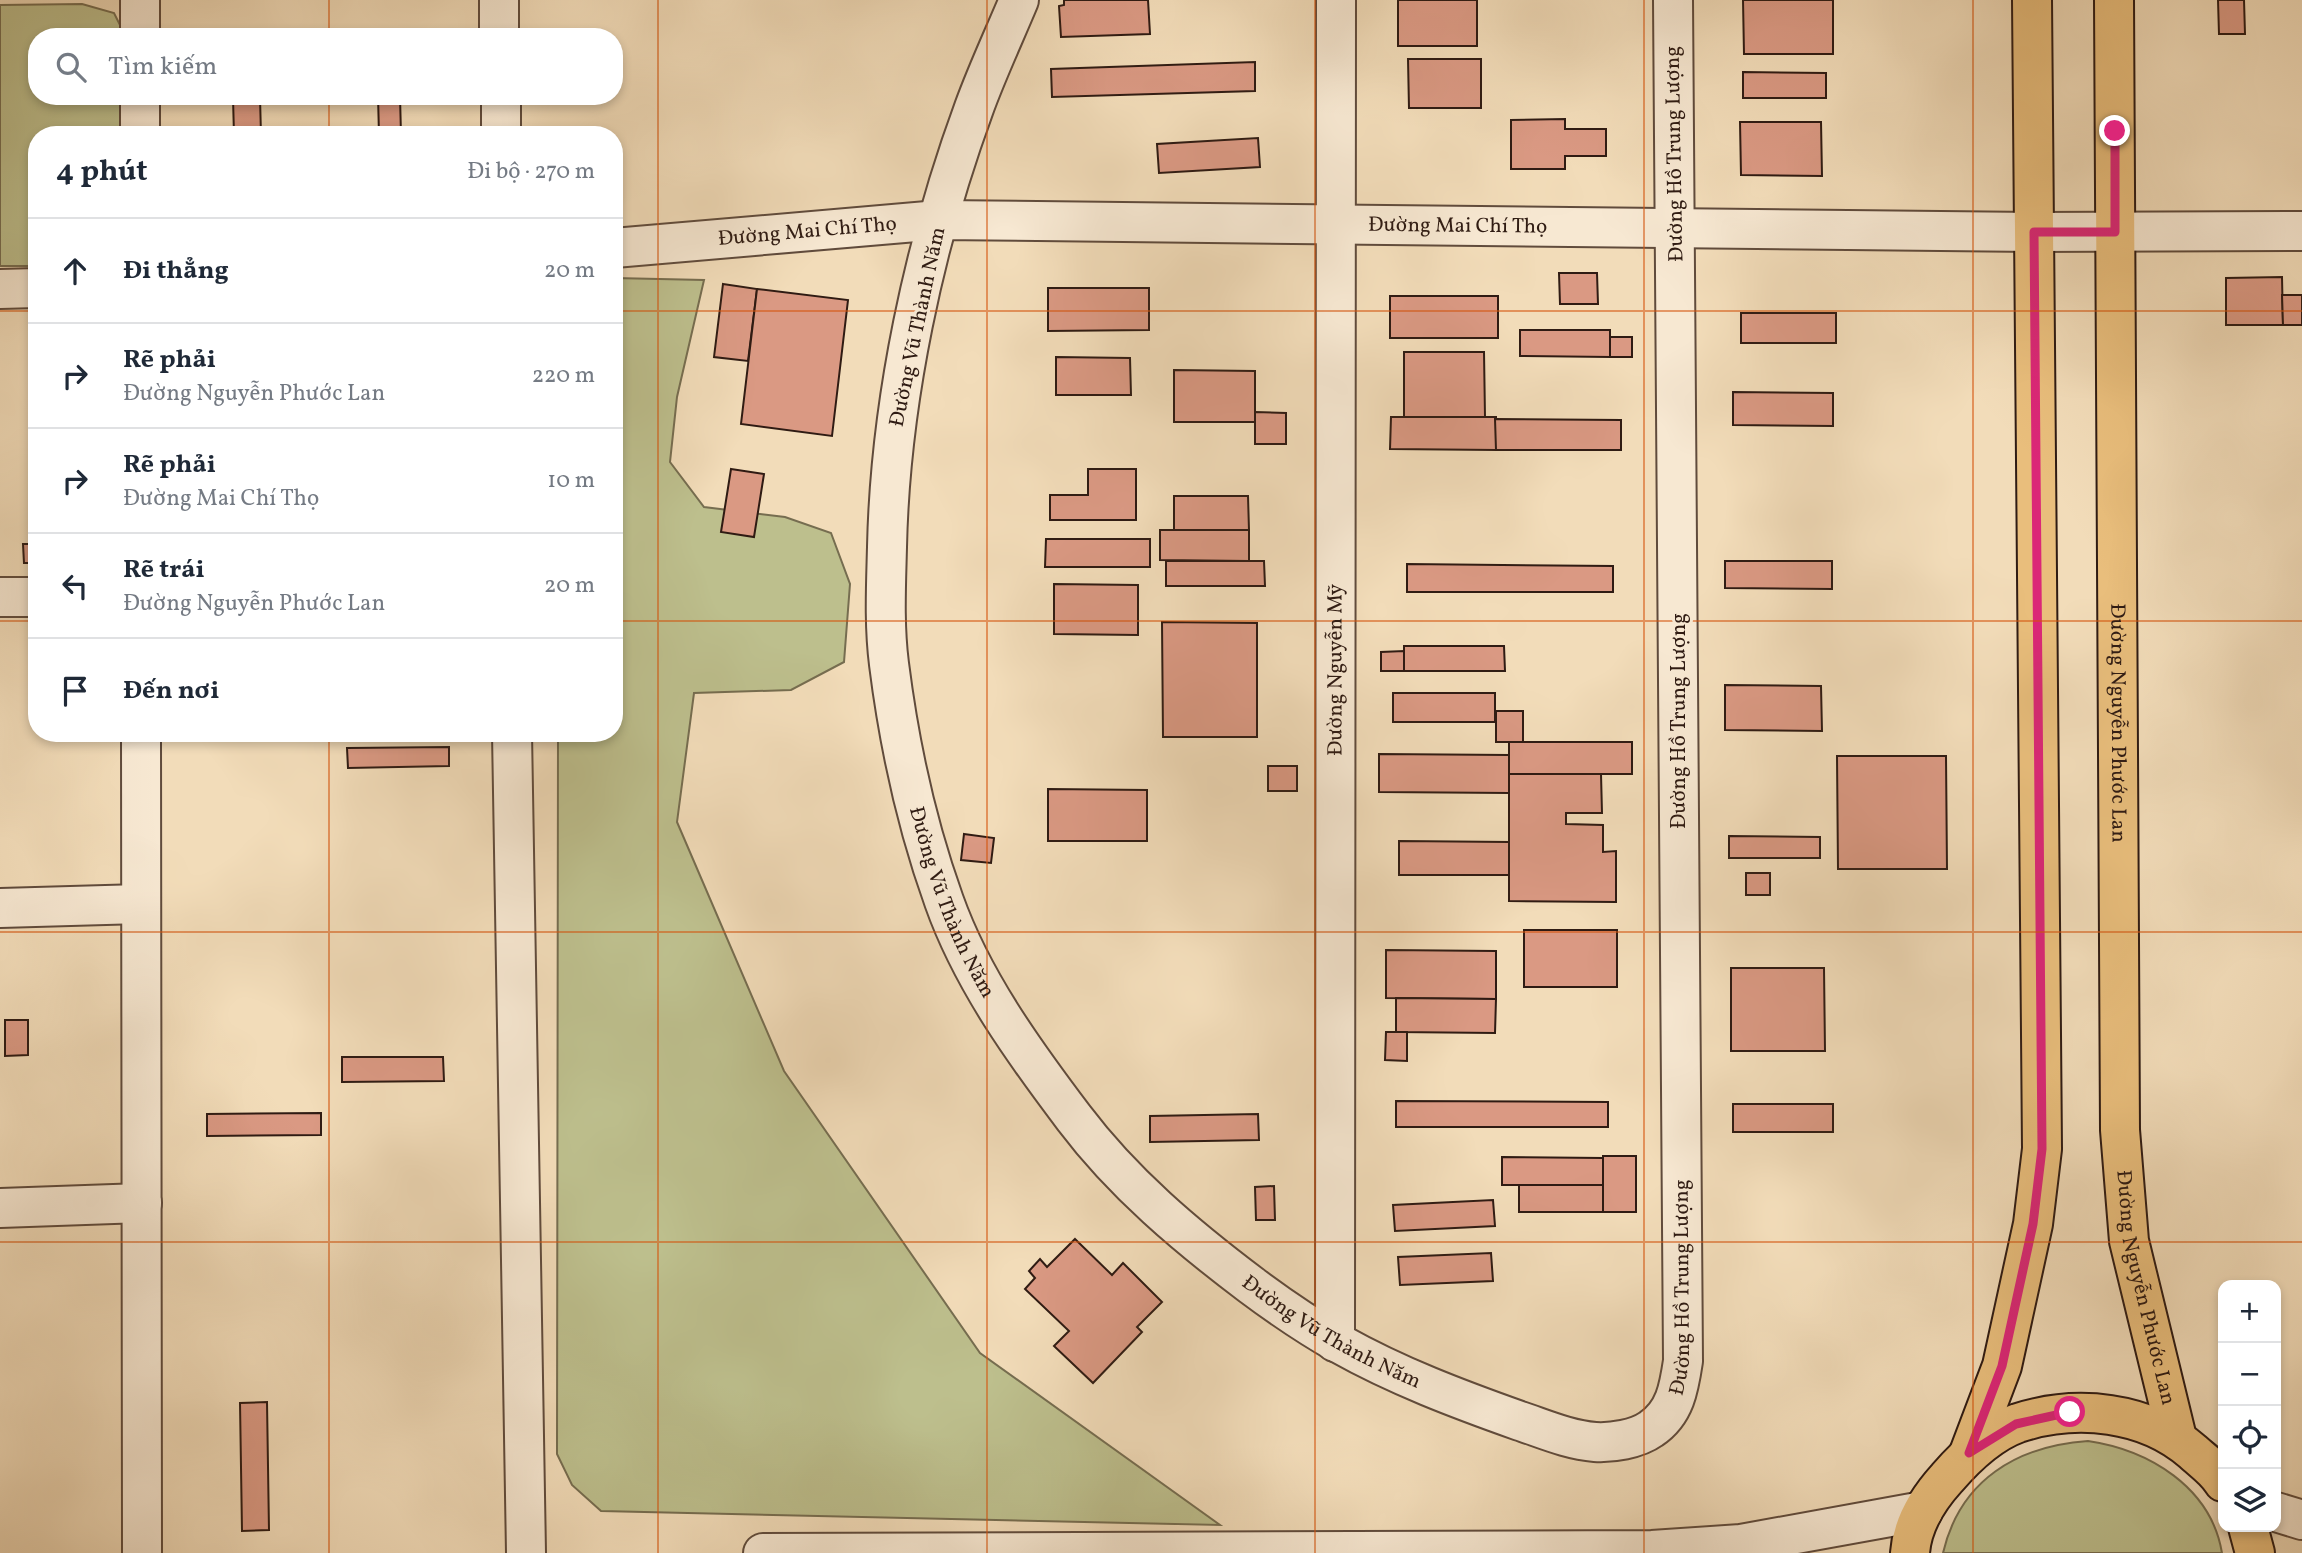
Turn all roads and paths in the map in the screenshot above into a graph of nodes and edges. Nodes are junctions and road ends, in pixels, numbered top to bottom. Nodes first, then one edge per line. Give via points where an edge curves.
1 (140, 0) edge
2 (499, 0) edge
3 (1019, 0) edge
4 (1336, 0) edge
5 (1673, 0) edge
6 (2032, 0) edge
7 (2114, 0) edge
8 (140, 28) edge
9 (499, 28) edge
10 (140, 105) edge
11 (501, 105) edge
12 (140, 126) edge
13 (502, 126) edge
14 (939, 220) junction
15 (1336, 224) junction
16 (1676, 228) junction
17 (2302, 231) edge
18 (2034, 232) junction
19 (2115, 232) junction
20 (623, 247) edge
21 (28, 288) edge
22 (0, 289) edge
23 (0, 597) edge
24 (28, 597) edge
25 (141, 742) edge
26 (512, 742) edge
27 (141, 904) junction
28 (0, 908) edge
29 (142, 1203) junction
30 (0, 1208) edge
31 (1335, 1342) junction
32 (1650, 1431) joint
33 (2177, 1438) junction
34 (1969, 1453) junction
35 (2218, 1477) edge
36 (1923, 1511) junction
37 (2281, 1514) edge
38 (2302, 1520) edge
39 (2249, 1532) edge
40 (142, 1553) edge
41 (526, 1553) edge
42 (763, 1553) edge
43 (1910, 1553) edge
44 (2255, 1553) edge

1 - 8 street
2 - 9 street
3 - 14 street, Đường Vũ Thành Năm via 973,109
4 - 15 street, Đường Nguyễn Mỹ
5 - 16 street, Đường Hồ Trung Lượng
6 - 18 main road
7 - 19 main road, Đường Nguyễn Phước Lan
10 - 12 street
11 - 13 street
14 - 15 street, Đường Mai Chí Thọ
14 - 20 street, Đường Mai Chí Thọ
14 - 31 street, Đường Vũ Thành Năm via 895,431 885,597 888,662 902,737 920,823 945,904 1008,1028 1108,1160 1174,1224 1252,1286
15 - 16 street, Đường Mai Chí Thọ
15 - 31 street, Đường Nguyễn Mỹ
16 - 18 street, Đường Mai Chí Thọ
16 - 32 street, Đường Hồ Trung Lượng via 1683,1361 1671,1409
17 - 19 street, Đường Mai Chí Thọ
18 - 19 street, Đường Mai Chí Thọ
18 - 34 main road via 2042,1149 2033,1224 2002,1366
19 - 33 main road, Đường Nguyễn Phước Lan via 2120,1130 2129,1241
21 - 22 street
23 - 24 street
25 - 27 street
26 - 41 street
27 - 28 street
27 - 29 street
29 - 30 street
29 - 40 street
31 - 32 street, Đường Vũ Thành Năm via 1392,1371 1559,1435 1595,1442
33 - 34 main road via 2125,1416 2070,1412 2016,1424
33 - 35 main road
34 - 36 main road
36 - 42 street via 1741,1544 1652,1550
36 - 43 main road
37 - 38 street
39 - 44 main road

